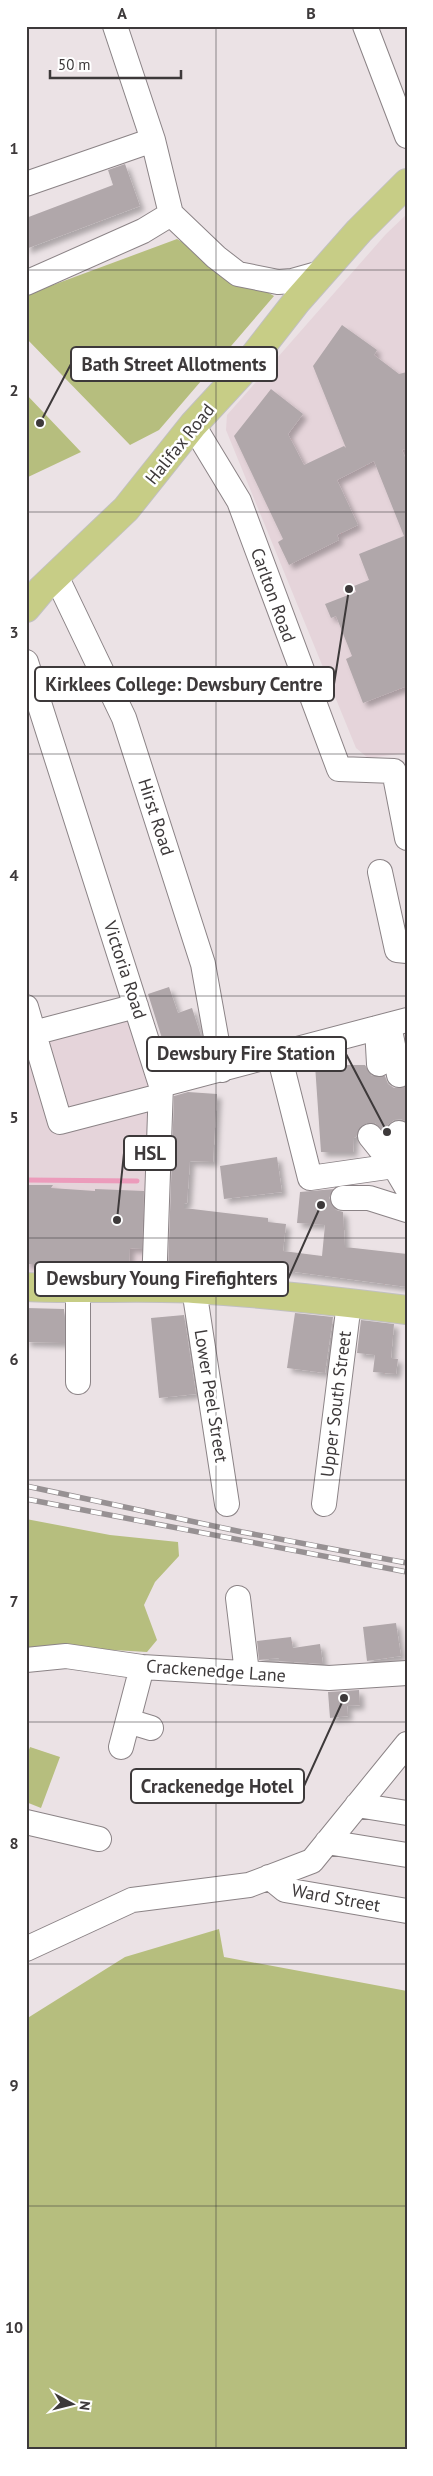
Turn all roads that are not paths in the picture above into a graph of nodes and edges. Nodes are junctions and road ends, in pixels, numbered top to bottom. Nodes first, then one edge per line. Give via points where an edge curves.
1 (115, 26) edge
2 (365, 26) edge
3 (407, 136) edge
4 (153, 140) junction
5 (407, 183) edge
6 (26, 184) edge
7 (171, 214) junction
8 (324, 272) junction
9 (26, 283) edge
10 (193, 425) junction
11 (38, 590) edge
12 (26, 662) edge
13 (400, 770) edge
14 (407, 838) edge
15 (380, 872) dead end
16 (407, 951) edge
17 (136, 1006) junction
18 (26, 1007) edge
19 (387, 1025) edge
20 (30, 1034) edge
21 (279, 1054) junction
22 (388, 1066) edge
23 (222, 1070) junction
24 (160, 1090) junction
25 (391, 1137) edge
26 (394, 1166) junction
27 (407, 1188) edge
28 (342, 1198) dead end
29 (407, 1210) edge
30 (26, 1286) edge
31 (154, 1288) junction
32 (194, 1289) junction
33 (78, 1290) junction
34 (349, 1303) junction
35 (407, 1310) edge
36 (78, 1382) dead end
37 (227, 1504) dead end
38 (324, 1504) dead end
39 (238, 1598) dead end
40 (26, 1660) edge
41 (142, 1667) junction
42 (247, 1673) junction
43 (407, 1673) edge
44 (128, 1722) junction
45 (151, 1728) dead end
46 (121, 1747) dead end
47 (405, 1748) edge
48 (357, 1805) junction
49 (407, 1813) edge
50 (26, 1822) edge
51 (98, 1839) dead end
52 (327, 1842) junction
53 (407, 1855) edge
54 (269, 1877) junction
55 (407, 1911) edge
56 (26, 1949) edge

1 - 4 street
2 - 3 street
4 - 6 street
4 - 7 street
5 - 8 main road, Halifax Road
7 - 8 street via 238,274 278,282
7 - 9 street via 143,231
8 - 10 main road, Halifax Road via 240,374
10 - 11 main road, Halifax Road via 126,509
10 - 13 street, Carlton Road via 239,501 339,769
11 - 23 street, Hirst Road via 124,718 203,964
12 - 17 street, Victoria Road
13 - 14 street, Carlton Road
15 - 16 street via 397,950
17 - 20 street
17 - 24 street, Victoria Road
18 - 20 street
19 - 21 street
19 - 22 street
19 - 22 street
20 - 24 street via 60,1122
21 - 23 street
21 - 26 street via 310,1178
23 - 24 street
24 - 31 street, Victoria Road
25 - 26 street
25 - 26 street
26 - 27 street
28 - 29 street via 369,1198
30 - 33 main road
31 - 32 main road
31 - 33 main road
32 - 34 main road
32 - 37 street, Lower Peel Street
33 - 36 street
34 - 35 main road
34 - 38 street, Upper South Street
39 - 42 street
40 - 41 street, Crackenedge Lane via 66,1656
41 - 42 street, Crackenedge Lane
41 - 44 street
42 - 43 street, Crackenedge Lane via 328,1678
44 - 45 street
44 - 46 street
47 - 48 street
48 - 49 street
48 - 52 street
50 - 51 street
52 - 53 street
52 - 54 street via 312,1861
54 - 55 street, Ward Street via 285,1890
54 - 56 street via 248,1885 132,1900

